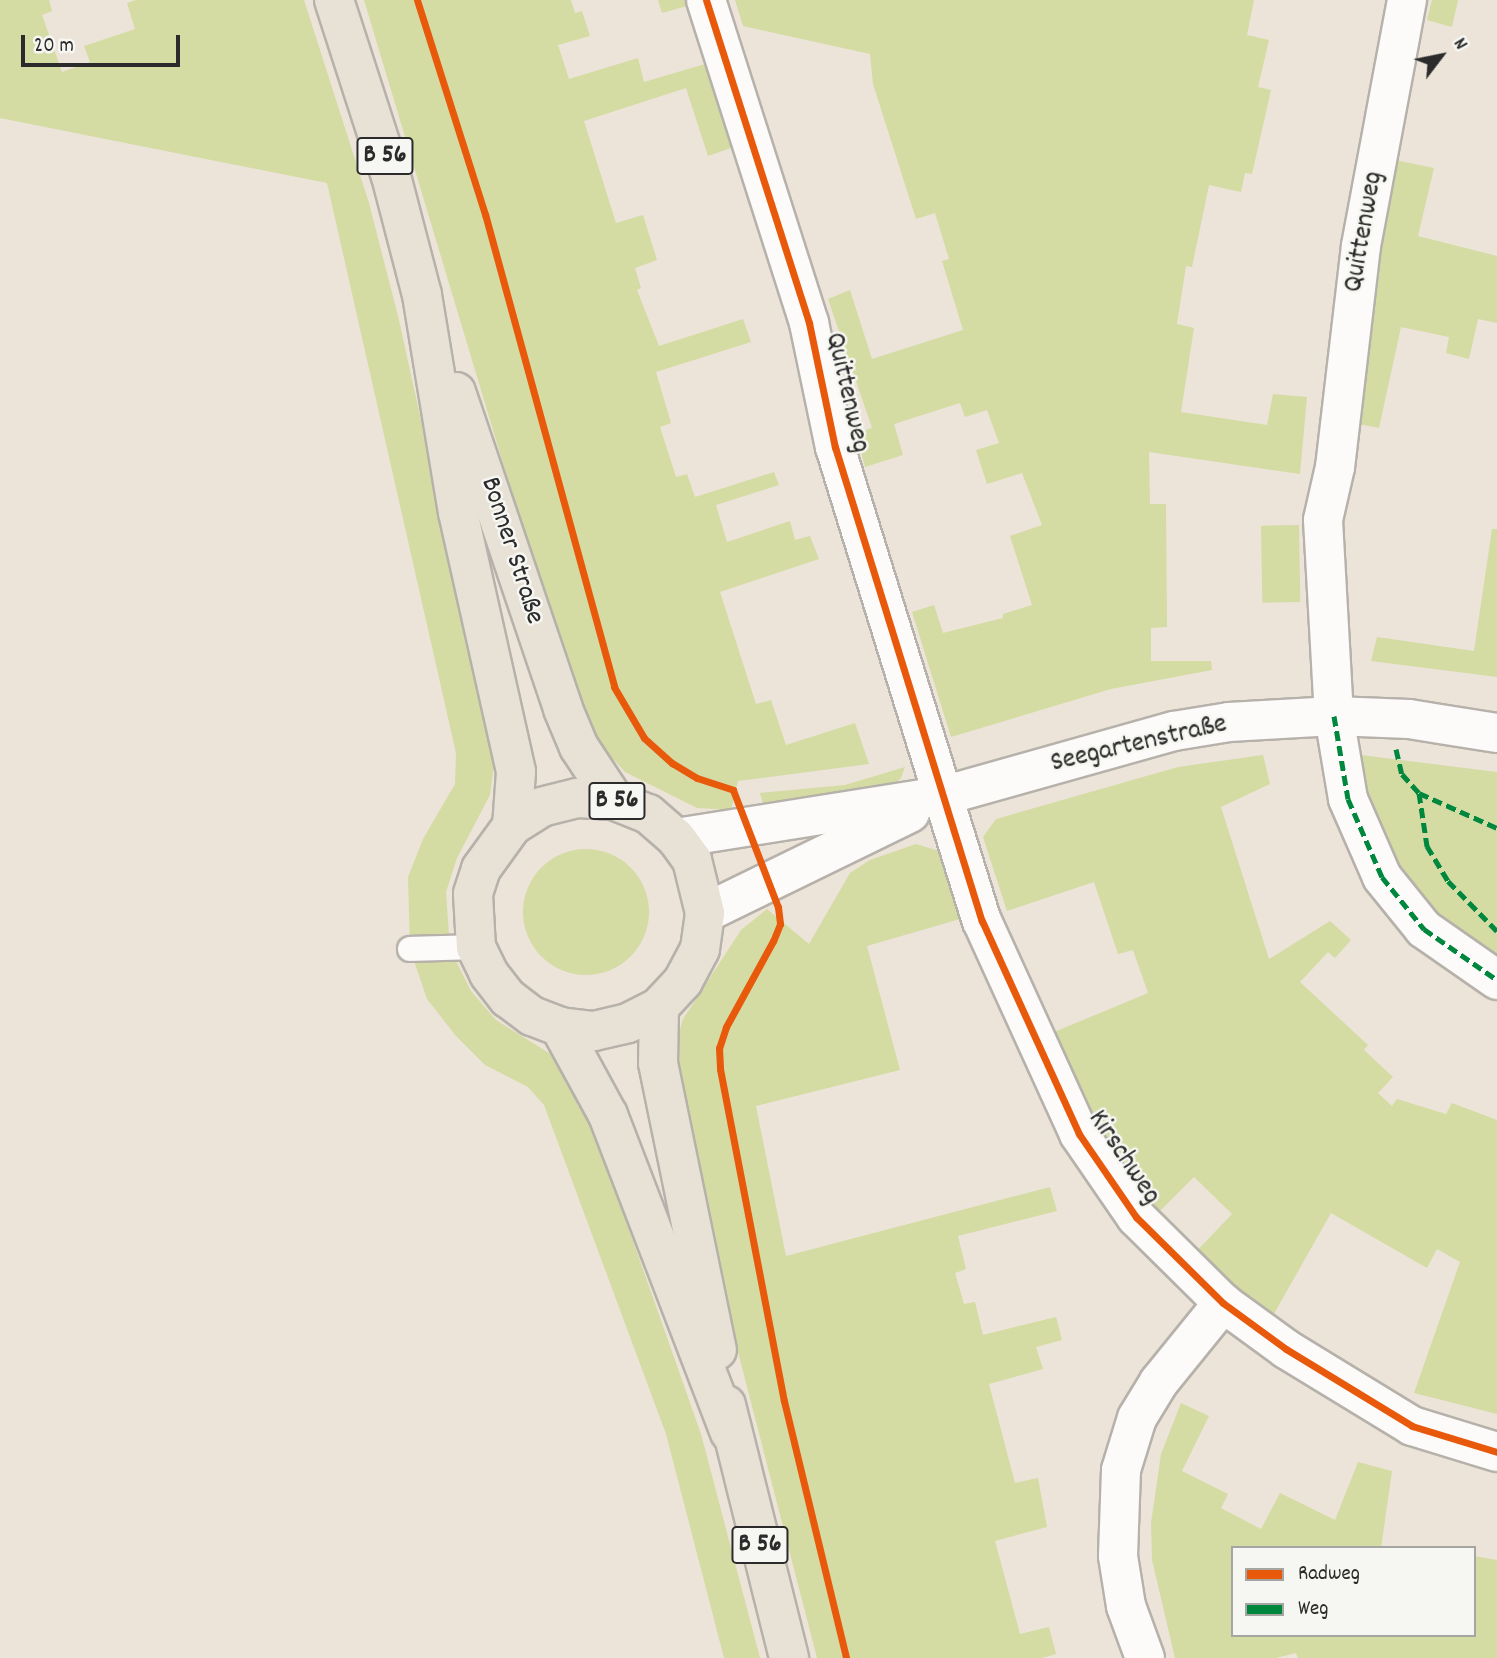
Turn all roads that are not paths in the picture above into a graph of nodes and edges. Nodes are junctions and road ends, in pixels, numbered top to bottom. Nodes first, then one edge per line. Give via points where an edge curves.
1 (334, 0) edge
2 (706, 0) edge
3 (1408, 0) edge
4 (422, 295) junction
5 (1334, 716) junction
6 (1497, 733) edge
7 (946, 795) junction
8 (614, 800) junction
9 (512, 826) junction
10 (676, 838) junction
11 (705, 913) junction
12 (476, 947) junction
13 (410, 949) dead end
14 (1497, 981) edge
15 (659, 1007) junction
16 (560, 1027) junction
17 (1223, 1303) junction
18 (730, 1432) junction
19 (1497, 1452) edge
20 (789, 1658) edge
21 (1145, 1658) edge

1 - 4 main road, Bonner Straße / B 56 via 391,176
2 - 7 street, Quittenweg via 809,323 835,447
3 - 5 street, Quittenweg via 1361,246 1335,467 1323,520
4 - 8 main road, Bonner Straße / B 56 via 563,709 579,747
4 - 9 main road, Bonner Straße / B 56 via 458,512 516,772
5 - 6 street, Seegartenstraße via 1409,719
5 - 7 street, Seegartenstraße via 1174,731
5 - 14 street via 1348,799 1382,877 1424,929
7 - 10 street, Seegartenstraße
7 - 11 street, Seegartenstraße
7 - 17 street, Kirschweg via 982,922 1079,1134 1136,1217
8 - 9 main road, B 56 via 577,798 542,807
8 - 10 main road, B 56 via 648,814
9 - 12 main road, B 56 via 493,846 473,894
10 - 11 main road, B 56 via 701,886
11 - 15 main road, B 56 via 700,949 683,981
12 - 13 lane
12 - 16 main road, B 56 via 508,998 532,1016
15 - 16 main road, B 56 via 628,1023 594,1031
15 - 18 main road, B 56 via 658,1063 703,1270
16 - 18 main road, B 56 via 608,1115
17 - 19 street, Kirschweg via 1286,1349 1412,1426
17 - 21 street via 1159,1382 1137,1418 1121,1470 1118,1556 1126,1606
18 - 20 main road, B 56

